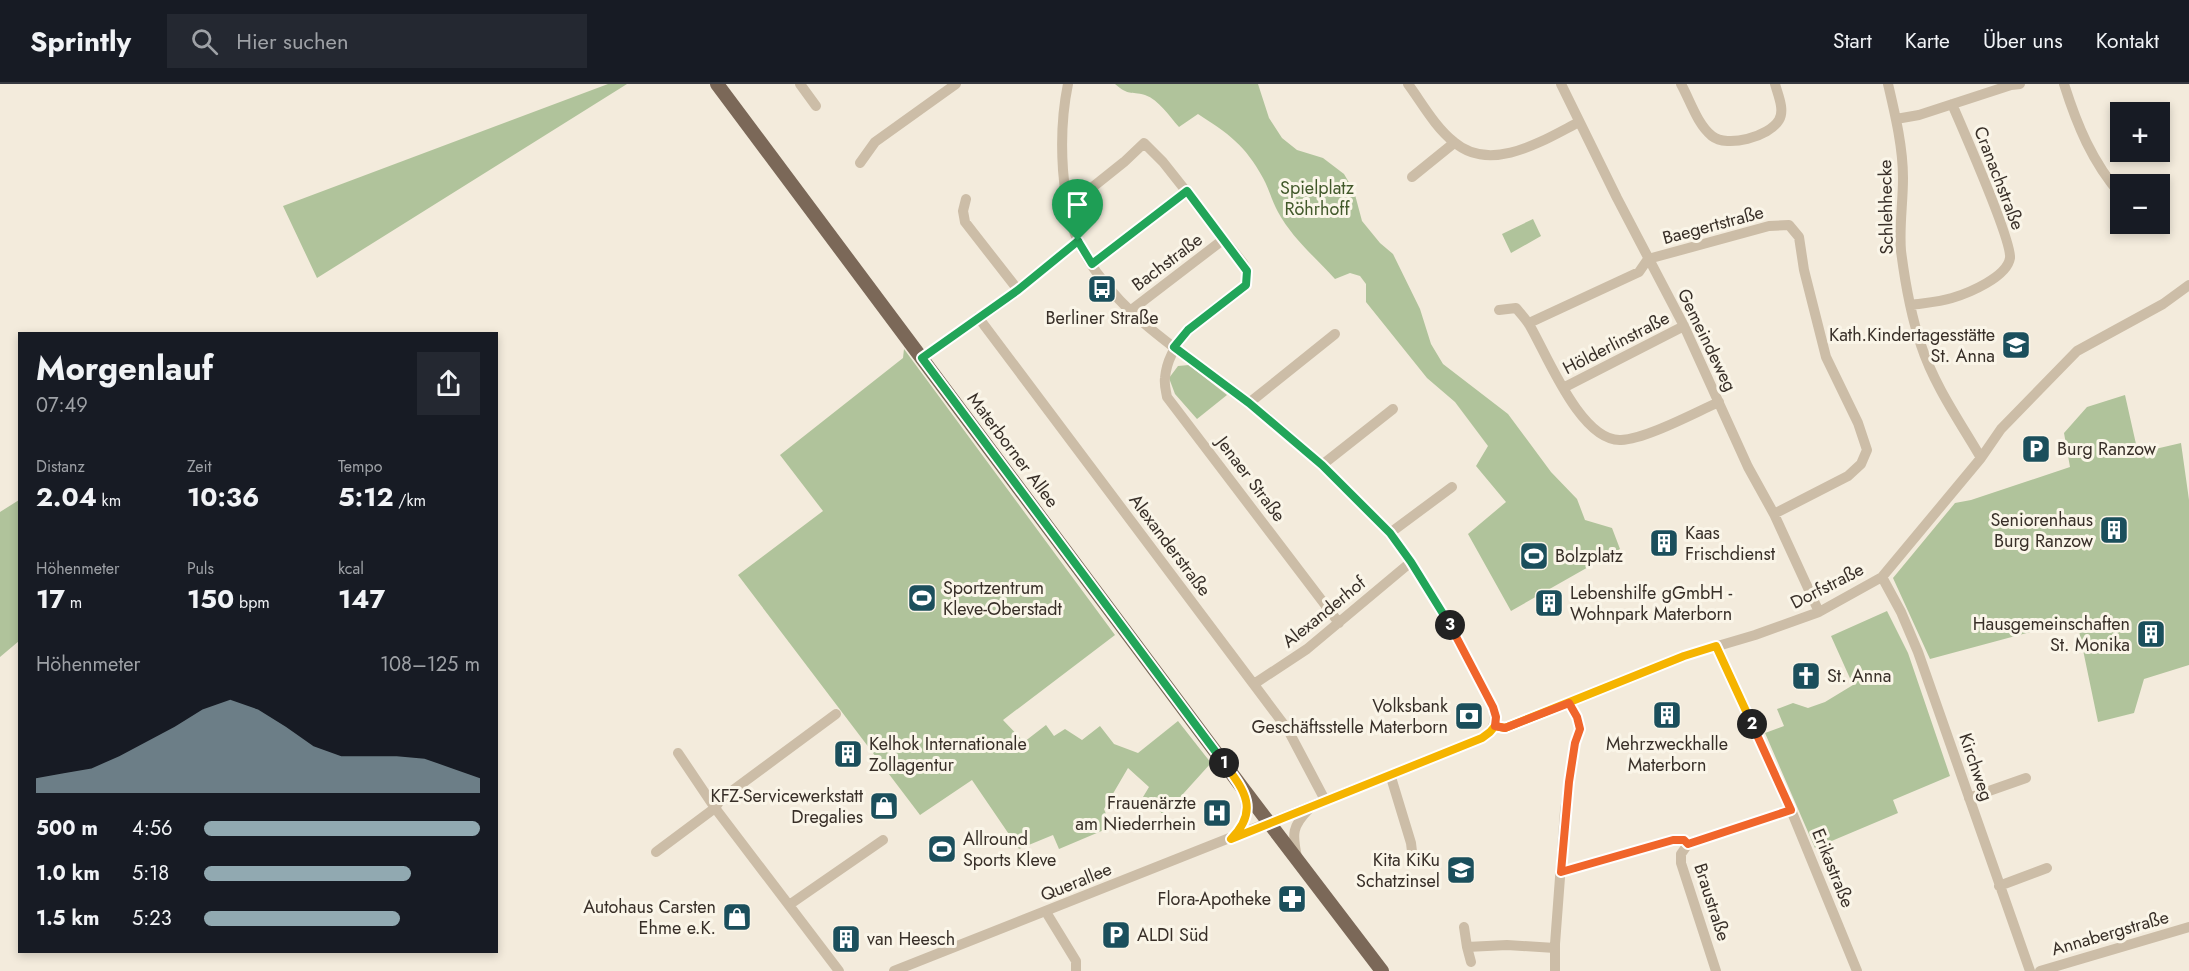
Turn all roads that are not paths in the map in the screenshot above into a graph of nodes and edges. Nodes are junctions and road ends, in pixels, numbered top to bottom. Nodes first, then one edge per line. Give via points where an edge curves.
1 (717, 84) edge
2 (801, 84) edge
3 (956, 84) edge
4 (1068, 84) edge
5 (1408, 84) edge
6 (1561, 84) edge
7 (1681, 84) edge
8 (1775, 84) edge
9 (1888, 84) edge
10 (2020, 84) edge
11 (2064, 84) edge
12 (1952, 104) junction
13 (816, 106) dead end
14 (1896, 119) junction
15 (1579, 122) junction
16 (1454, 143) junction
17 (860, 163) dead end
18 (1412, 177) dead end
19 (2110, 180) edge
20 (1187, 191) junction
21 (966, 199) dead end
22 (1069, 206) junction
23 (1224, 239) junction
24 (1078, 241) junction
25 (1648, 258) junction
26 (1092, 264) junction
27 (2189, 285) edge
28 (1018, 290) junction
29 (1911, 305) junction
30 (1499, 310) dead end
31 (1130, 311) junction
32 (978, 317) junction
33 (1529, 323) junction
34 (1684, 326) junction
35 (1335, 334) dead end
36 (1174, 347) junction
37 (922, 358) junction
38 (1563, 388) junction
39 (1719, 402) junction
40 (1249, 403) junction
41 (1393, 409) dead end
42 (1981, 458) junction
43 (1322, 465) junction
44 (1452, 487) dead end
45 (1774, 514) junction
46 (1390, 533) junction
47 (1411, 562) junction
48 (1882, 577) junction
49 (1819, 612) junction
50 (1339, 623) junction
51 (1716, 646) junction
52 (1254, 684) junction
53 (1569, 703) junction
54 (836, 714) dead end
55 (1495, 726) junction
56 (678, 753) dead end
57 (1390, 774) junction
58 (2026, 778) dead end
59 (1244, 790) junction
60 (1969, 798) junction
61 (1325, 800) junction
62 (1314, 805) junction
63 (715, 808) junction
64 (1791, 810) junction
65 (1269, 823) junction
66 (1231, 839) junction
67 (883, 840) dead end
68 (1688, 844) junction
69 (656, 852) dead end
70 (1413, 860) dead end
71 (1298, 862) junction
72 (2047, 868) dead end
73 (1561, 872) junction
74 (1999, 886) junction
75 (789, 905) junction
76 (1046, 912) junction
77 (1464, 927) dead end
78 (2189, 927) edge
79 (1467, 947) junction
80 (1555, 948) junction
81 (1471, 962) dead end
82 (839, 971) edge
83 (894, 971) edge
84 (1076, 971) edge
85 (1382, 971) edge
86 (1555, 971) edge
87 (1716, 971) edge
88 (1857, 971) edge
89 (2030, 971) edge
90 (2040, 971) edge

1 - 37 main road, Materborner Allee
2 - 13 street
3 - 17 street via 875,142
4 - 22 street via 1062,147
5 - 16 street
6 - 15 street, Gemeindeweg
7 - 8 street via 1706,130 1726,142 1757,135 1779,121
9 - 14 street, Schlehhecke
10 - 12 street
11 - 19 street via 2089,151
12 - 14 street
12 - 29 street, Cranachstraße via 2010,257 2003,272 1982,286 1951,298
14 - 29 street, Schlehhecke via 1903,178 1901,251
15 - 16 street via 1539,143 1504,154 1472,153
15 - 25 street, Gemeindeweg
16 - 18 street
20 - 22 street via 1144,143
20 - 23 street
20 - 26 street
21 - 28 street via 965,222
22 - 24 street
23 - 31 street, Bachstraße
23 - 36 street via 1247,271 1246,285 1188,330
24 - 26 street
24 - 28 street
25 - 33 street via 1638,272
25 - 34 street, Gemeindeweg
25 - 45 street, Baegertstraße via 1780,225 1790,225 1799,237 1826,357 1867,450 1861,464 1848,476
26 - 31 street
27 - 42 street, Dorfstraße via 2163,304 2076,351 2001,429
28 - 32 street
29 - 42 street, Schlehhecke via 1921,346
30 - 33 street via 1516,308
31 - 36 street
32 - 37 street
32 - 52 street, Alexanderstraße
33 - 38 street, Hölderlinstraße
34 - 38 street, Hölderlinstraße
34 - 39 street, Gemeindeweg
35 - 40 street
36 - 40 street
36 - 50 street, Jenaer Straße via 1165,378 1167,397
37 - 59 main road, Materborner Allee
38 - 39 street, Hölderlinstraße via 1581,416 1601,435 1619,441 1641,436
39 - 45 street, Gemeindeweg
40 - 43 street
41 - 43 street
42 - 48 street, Dorfstraße
43 - 46 street
44 - 46 street
45 - 49 street, Gemeindeweg
46 - 47 street
47 - 50 street, Alexanderhof
47 - 55 street via 1441,608 1493,707
48 - 49 street, Dorfstraße
48 - 60 street, Kirchweg via 1918,652
49 - 51 street, Dorfstraße
50 - 52 street, Alexanderhof
51 - 53 street, Dorfstraße
51 - 64 street, Erikastraße
52 - 61 street, Alexanderstraße via 1288,730
53 - 55 street, Dorfstraße via 1505,728
53 - 73 street via 1580,729 1569,782
54 - 63 street via 721,799
55 - 57 street, Dorfstraße via 1482,738
56 - 63 street
57 - 61 street, Dorfstraße
57 - 70 street
58 - 60 street
59 - 65 main road, Materborner Allee
59 - 66 street via 1245,821
60 - 74 street, Kirchweg
61 - 62 street, Dorfstraße
62 - 65 street, Dorfstraße
62 - 71 street via 1295,828
63 - 69 street
63 - 75 street
64 - 68 street, Braustraße
64 - 88 street, Erikastraße
65 - 66 street, Querallee
65 - 71 main road, Materborner Allee
66 - 76 street, Querallee
67 - 75 street
68 - 73 street via 1673,840
68 - 87 street, Braustraße via 1681,854 1681,863
71 - 85 main road, Materborner Allee
72 - 74 street
73 - 80 street
74 - 89 street, Kirchweg
75 - 82 street
76 - 83 street, Querallee
76 - 84 street via 1076,961
77 - 79 street
78 - 90 street, Annabergstraße
79 - 80 street
79 - 81 street
80 - 86 street

